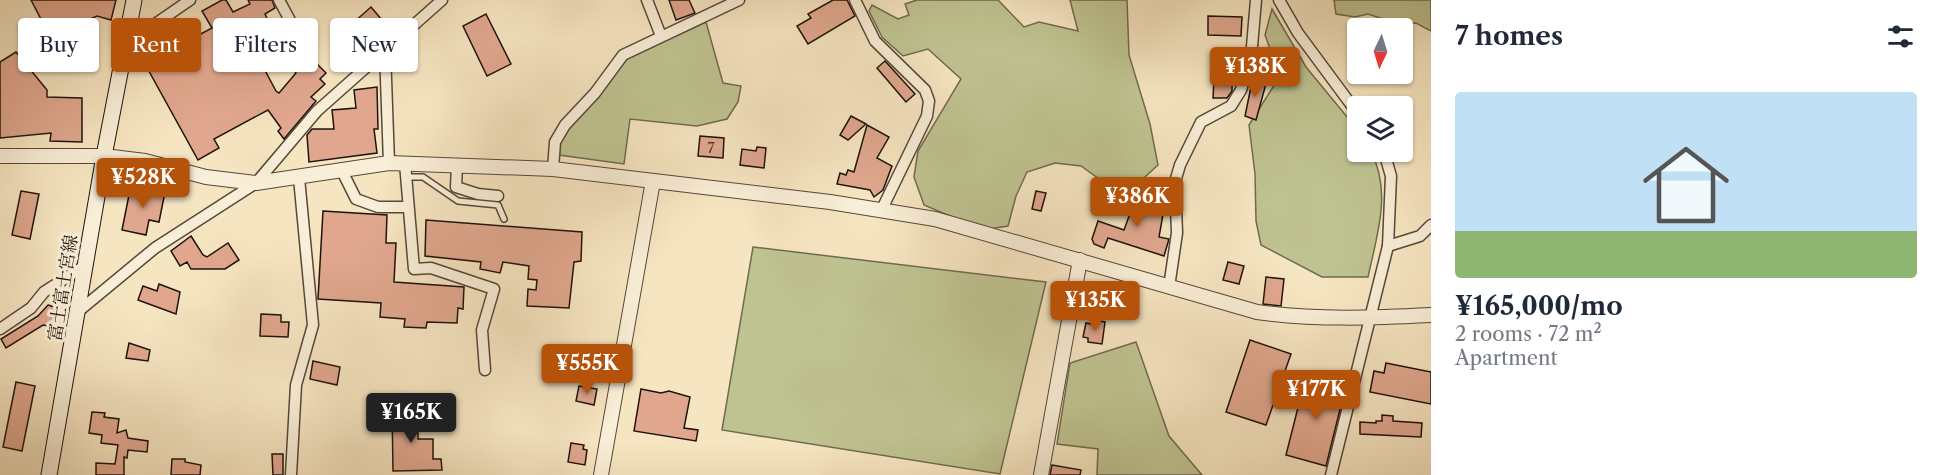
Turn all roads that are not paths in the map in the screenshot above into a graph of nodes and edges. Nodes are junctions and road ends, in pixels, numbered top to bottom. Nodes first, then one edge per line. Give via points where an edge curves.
1 (134, 0) edge
2 (190, 0) edge
3 (279, 0) edge
4 (442, 0) edge
5 (647, 0) edge
6 (739, 0) edge
7 (855, 0) edge
8 (1256, 0) edge
9 (1279, 0) edge
10 (131, 18) edge
11 (165, 18) edge
12 (289, 18) edge
13 (418, 21) edge
14 (660, 36) junction
15 (120, 72) edge
16 (361, 72) edge
17 (386, 72) edge
18 (1347, 99) edge
19 (0, 156) edge
20 (104, 156) junction
21 (1387, 162) edge
22 (389, 163) junction
23 (457, 165) junction
24 (553, 169) junction
25 (405, 170) junction
26 (342, 171) junction
27 (299, 178) junction
28 (653, 181) junction
29 (256, 183) junction
30 (498, 196) dead end
31 (407, 207) junction
32 (882, 209) junction
33 (504, 219) dead end
34 (1431, 225) edge
35 (1388, 246) junction
36 (1080, 260) junction
37 (86, 265) junction
38 (1169, 286) junction
39 (80, 310) junction
40 (1431, 315) edge
41 (1372, 318) junction
42 (0, 329) edge
43 (485, 370) dead end
44 (49, 475) edge
45 (291, 475) edge
46 (601, 475) edge
47 (1041, 475) edge
48 (1331, 475) edge

1 - 10 main road, 富士富士宮線
2 - 11 street
3 - 12 street
4 - 13 street
5 - 14 street
6 - 14 street
7 - 32 street via 875,41 925,90 929,101 927,116
8 - 38 street via 1251,58 1241,90 1230,106 1201,122 1180,165 1175,182 1177,233
9 - 18 street
14 - 24 street via 623,55 565,125 555,142
15 - 20 main road, 富士富士宮線
16 - 29 street via 317,111
17 - 22 street
19 - 20 street
20 - 29 street
20 - 37 main road, 富士富士宮線
21 - 35 street via 1391,176
22 - 25 street
22 - 26 street
23 - 24 street
23 - 25 street
23 - 30 street via 456,187
24 - 28 street
25 - 31 street
25 - 33 lane via 423,177 458,201 498,205
26 - 27 street
26 - 31 street via 356,199 378,207
27 - 29 street
27 - 45 street via 313,325 296,385
28 - 32 street
28 - 46 street
29 - 39 street via 155,248
31 - 43 street via 414,268 431,268 494,289 482,330
32 - 36 street via 934,219
34 - 35 street via 1420,236
35 - 41 street
36 - 38 street
36 - 47 street
37 - 39 main road, 富士富士宮線
37 - 42 street via 44,292 31,308
38 - 41 street via 1257,312 1298,318
39 - 44 main road, 富士富士宮線
40 - 41 street
41 - 48 street

